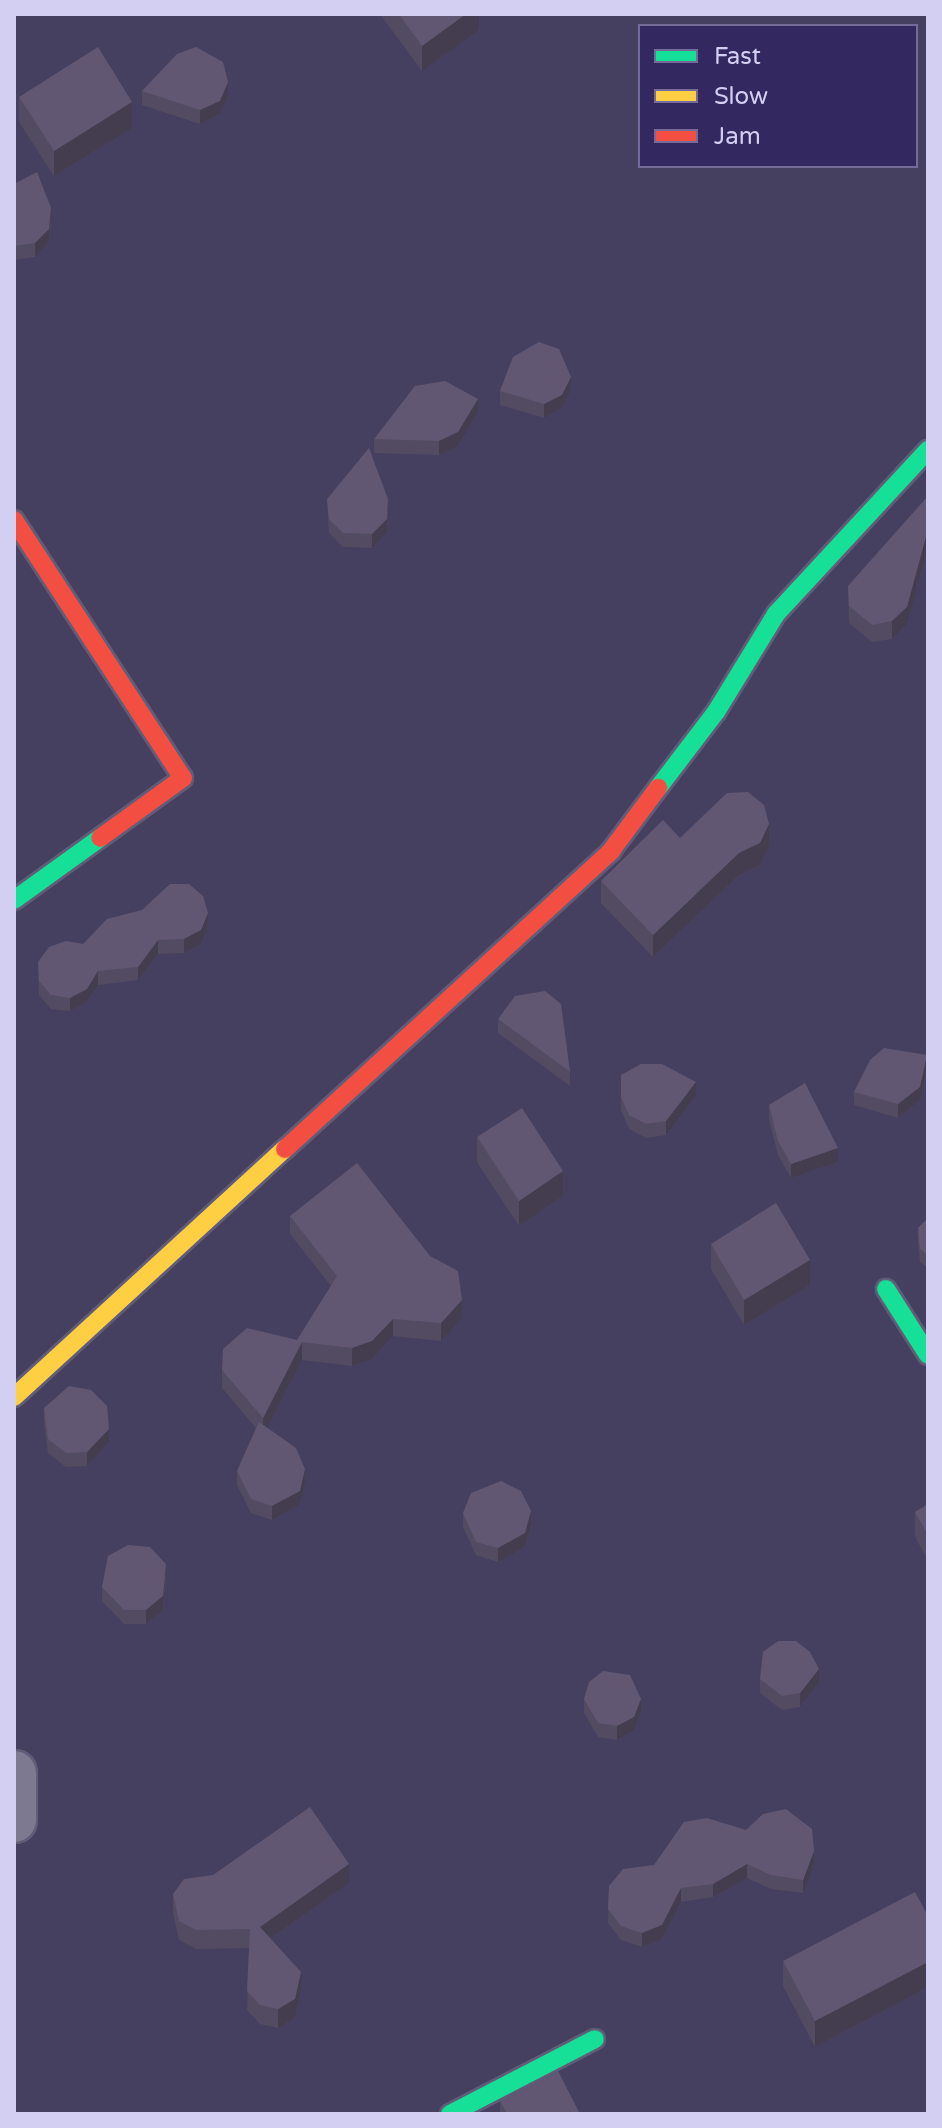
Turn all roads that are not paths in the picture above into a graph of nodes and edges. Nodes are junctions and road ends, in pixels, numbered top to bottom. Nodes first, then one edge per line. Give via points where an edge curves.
1 (928, 450) edge
2 (14, 520) edge
3 (14, 900) edge
4 (886, 1289) dead end
5 (928, 1355) edge
6 (14, 1397) edge
7 (14, 1773) edge
8 (14, 1820) edge
9 (595, 2039) dead end
10 (450, 2114) edge

1 - 6 street via 776,614 716,712 611,851
2 - 3 street via 183,778
4 - 5 street
7 - 8 street
9 - 10 street

